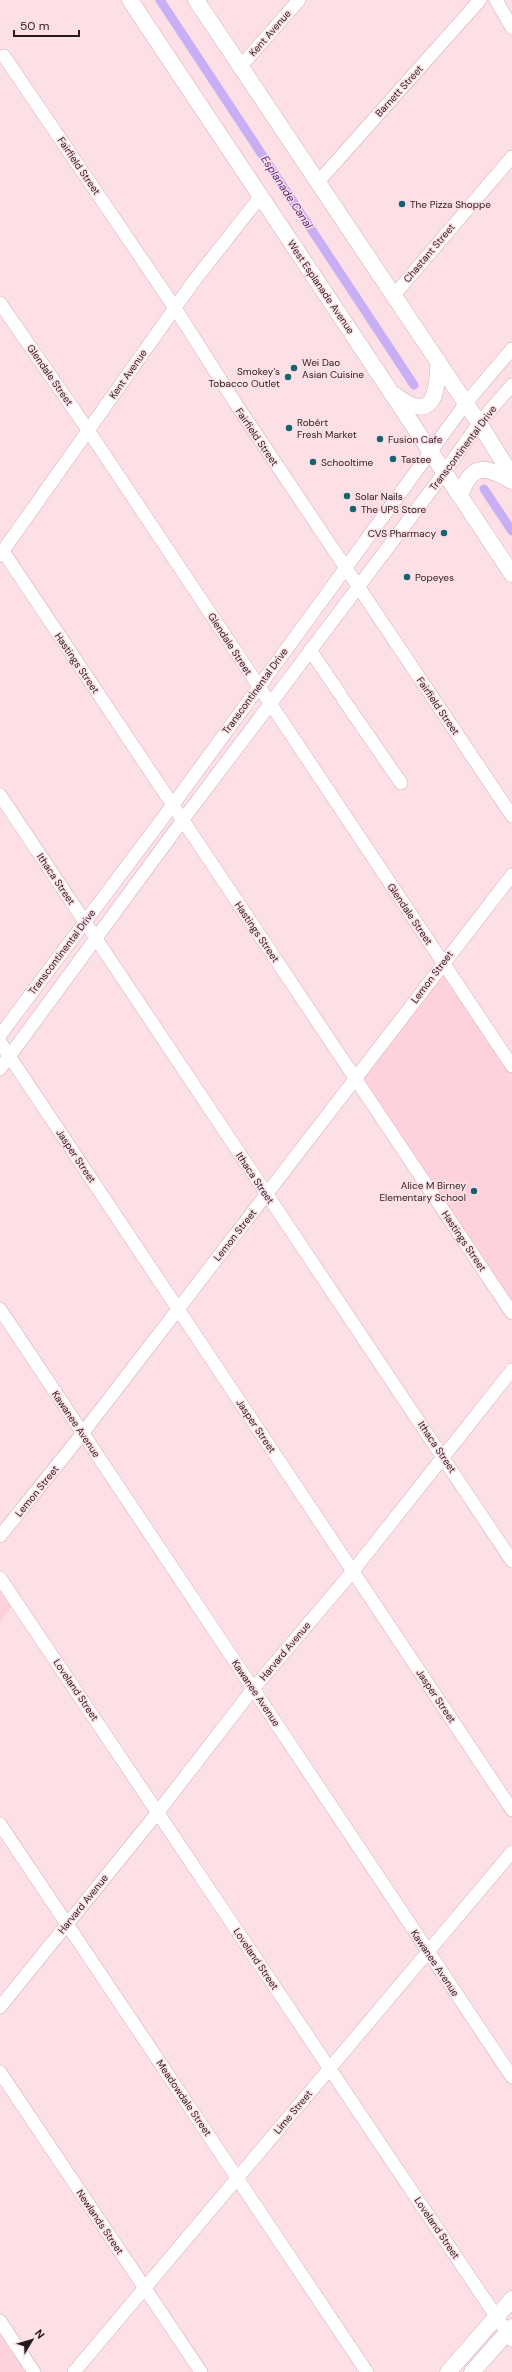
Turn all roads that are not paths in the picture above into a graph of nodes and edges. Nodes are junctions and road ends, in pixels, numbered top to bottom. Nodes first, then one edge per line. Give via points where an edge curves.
1 (130, 0) edge
2 (196, 0) edge
3 (299, 0) edge
4 (480, 0) edge
5 (496, 0) edge
6 (512, 28) edge
7 (4, 56) dead end
8 (241, 66) junction
9 (512, 157) edge
10 (318, 182) junction
11 (260, 197) junction
12 (394, 295) junction
13 (0, 303) edge
14 (175, 308) junction
15 (512, 349) edge
16 (438, 361) junction
17 (512, 385) edge
18 (389, 390) junction
19 (466, 403) junction
20 (479, 423) junction
21 (88, 430) junction
22 (431, 453) junction
23 (444, 473) junction
24 (512, 476) edge
25 (512, 481) edge
26 (460, 496) junction
27 (378, 524) junction
28 (1, 553) edge
29 (380, 558) junction
30 (345, 567) junction
31 (512, 574) edge
32 (358, 586) junction
33 (310, 650) junction
34 (258, 686) junction
35 (270, 704) junction
36 (401, 783) dead end
37 (0, 795) edge
38 (172, 806) junction
39 (512, 816) edge
40 (182, 821) junction
41 (512, 875) edge
42 (84, 922) junction
43 (96, 939) junction
44 (443, 963) junction
45 (0, 1035) edge
46 (0, 1042) edge
47 (10, 1056) junction
48 (512, 1066) edge
49 (0, 1069) edge
50 (356, 1078) junction
51 (266, 1195) junction
52 (0, 1309) edge
53 (178, 1309) junction
54 (512, 1313) edge
55 (512, 1370) edge
56 (82, 1434) junction
57 (443, 1456) junction
58 (0, 1536) edge
59 (512, 1561) edge
60 (352, 1571) junction
61 (0, 1578) edge
62 (253, 1689) junction
63 (512, 1810) edge
64 (158, 1812) junction
65 (0, 1824) edge
66 (512, 1852) edge
67 (67, 1923) junction
68 (429, 1953) junction
69 (0, 2007) edge
70 (329, 2068) junction
71 (0, 2072) edge
72 (512, 2077) edge
73 (238, 2178) junction
74 (144, 2288) junction
75 (512, 2299) edge
76 (496, 2317) junction
77 (0, 2321) edge
78 (510, 2333) edge
79 (34, 2372) edge
80 (74, 2372) edge
81 (201, 2372) edge
82 (367, 2372) edge
83 (448, 2372) edge
84 (472, 2372) edge

1 - 11 main road, West Esplanade Avenue
2 - 8 main road
3 - 8 street, Kent Avenue
4 - 10 street, Barnett Street
5 - 6 street
7 - 14 street, Fairfield Street
8 - 10 main road
9 - 12 street, Chastant Street
10 - 12 main road
11 - 14 street, Kent Avenue
11 - 18 main road, West Esplanade Avenue
12 - 16 main road
13 - 21 street, Glendale Street
14 - 21 street, Kent Avenue
14 - 30 street, Fairfield Street
15 - 19 street, Transcontinental Drive
16 - 18 main road via 436,395 422,407 409,406
16 - 19 main road
17 - 20 street, Transcontinental Drive
18 - 22 main road, West Esplanade Avenue
19 - 20 main road
19 - 22 street, Transcontinental Drive
20 - 23 street, Transcontinental Drive
20 - 24 main road
21 - 28 street, Kent Avenue
21 - 34 street, Glendale Street
22 - 23 main road, West Esplanade Avenue
22 - 27 street, Transcontinental Drive
23 - 26 main road, West Esplanade Avenue
23 - 29 street, Transcontinental Drive
25 - 26 main road via 496,472 474,470
26 - 31 main road, West Esplanade Avenue
27 - 29 street via 378,534 371,549
27 - 30 street, Transcontinental Drive
28 - 38 street, Hastings Street
29 - 32 street, Transcontinental Drive
30 - 32 street, Fairfield Street
30 - 34 street, Transcontinental Drive
32 - 33 street, Transcontinental Drive
32 - 39 street, Fairfield Street
33 - 35 street, Transcontinental Drive
33 - 36 street
34 - 35 street, Glendale Street
34 - 38 street, Transcontinental Drive
35 - 40 street, Transcontinental Drive
35 - 44 street, Glendale Street
37 - 42 street, Ithaca Street
38 - 40 street, Hastings Street
38 - 42 street, Transcontinental Drive
40 - 43 street, Transcontinental Drive
40 - 50 street, Hastings Street
41 - 44 street, Lemon Street
42 - 43 street, Ithaca Street
42 - 45 street, Transcontinental Drive
43 - 47 street, Transcontinental Drive
43 - 51 street, Ithaca Street
44 - 48 street, Glendale Street
44 - 50 street, Lemon Street
46 - 47 street, Jasper Street
47 - 49 street, Transcontinental Drive
47 - 53 street, Jasper Street
50 - 51 street, Lemon Street
50 - 54 street, Hastings Street
51 - 53 street, Lemon Street
51 - 57 street, Ithaca Street
52 - 56 street, Kawanee Avenue
53 - 56 street, Lemon Street
53 - 60 street, Jasper Street
55 - 57 street, Harvard Avenue
56 - 58 street, Lemon Street
56 - 62 street, Kawanee Avenue
57 - 59 street, Ithaca Street
57 - 60 street, Harvard Avenue
60 - 62 street, Harvard Avenue
60 - 63 street, Jasper Street
61 - 64 street, Loveland Street
62 - 64 street, Harvard Avenue
62 - 68 street, Kawanee Avenue
64 - 67 street, Harvard Avenue
64 - 70 street, Loveland Street
65 - 67 street, Meadowdale Street
66 - 68 street, Lime Street
67 - 69 street, Harvard Avenue
67 - 73 street, Meadowdale Street
68 - 70 street, Lime Street
68 - 72 street, Kawanee Avenue
70 - 73 street, Lime Street
70 - 76 street, Loveland Street
71 - 74 street, Newlands Street
73 - 74 street, Lime Street
73 - 82 street, Meadowdale Street
74 - 80 street, Lime Street
74 - 81 street, Newlands Street
75 - 76 main road
76 - 78 street, Loveland Street
76 - 83 main road
77 - 79 street
78 - 84 main road

